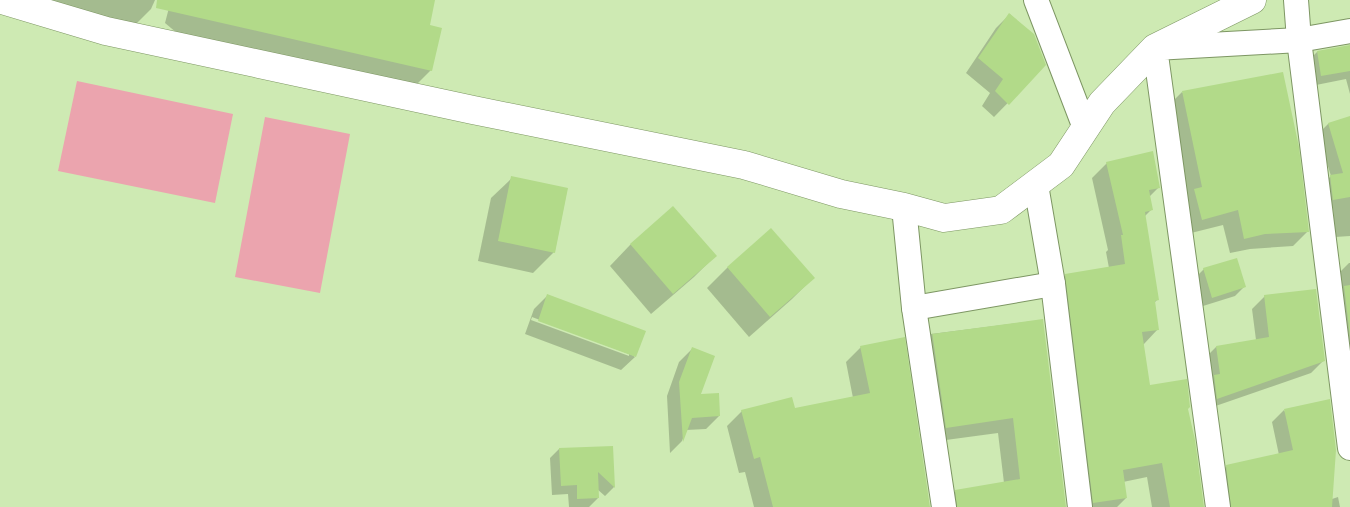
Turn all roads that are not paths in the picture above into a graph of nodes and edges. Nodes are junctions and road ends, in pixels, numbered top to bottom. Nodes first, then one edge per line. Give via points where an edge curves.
1 (2, 0) edge
2 (1036, 0) edge
3 (1252, 0) edge
4 (1296, 0) edge
5 (1350, 32) edge
6 (1299, 40) junction
7 (1155, 48) junction
8 (1085, 128) junction
9 (1036, 185) junction
10 (904, 207) junction
11 (1053, 284) junction
12 (914, 308) junction
13 (1350, 448) edge
14 (944, 507) edge
15 (1080, 507) edge
16 (1218, 507) edge

1 - 10 street via 106,31 744,165 841,194
2 - 8 street
3 - 7 street
4 - 6 street
5 - 6 street
6 - 7 street
6 - 13 street
7 - 8 street via 1102,103
7 - 16 street
8 - 9 street via 1061,165
9 - 10 street via 1002,210 944,218
9 - 11 street
10 - 12 street
11 - 12 street
11 - 15 street
12 - 14 street

